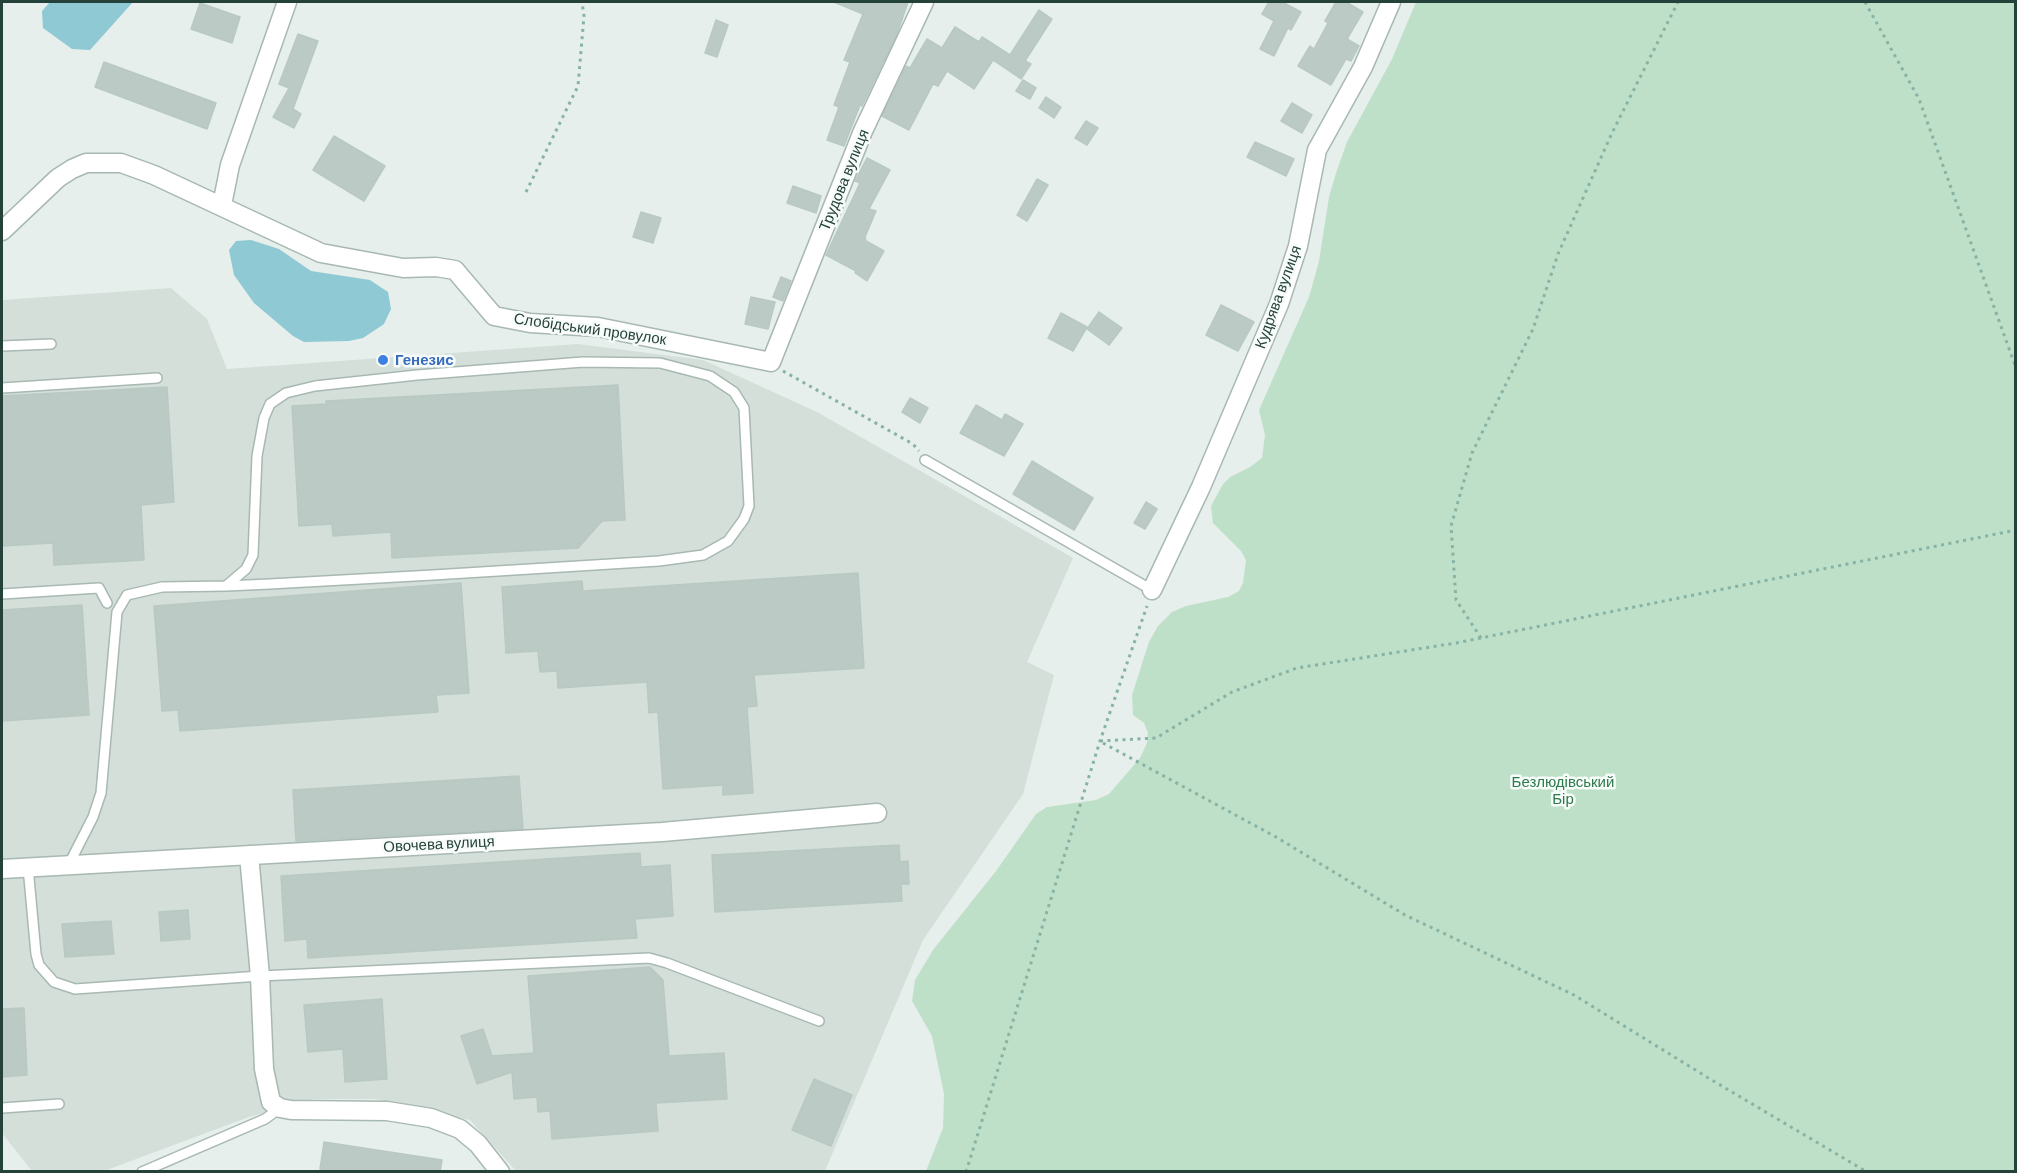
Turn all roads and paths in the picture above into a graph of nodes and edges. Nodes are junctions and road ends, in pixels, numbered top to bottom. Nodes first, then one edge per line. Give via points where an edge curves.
1 (287, 2) edge
2 (582, 2) edge
3 (924, 2) edge
4 (1391, 2) edge
5 (1678, 2) edge
6 (1865, 2) edge
7 (526, 192) dead end
8 (222, 205) junction
9 (2, 231) edge
10 (51, 344) dead end
11 (2, 346) edge
12 (771, 362) junction
13 (2016, 368) edge
14 (157, 378) dead end
15 (2, 388) edge
16 (925, 460) joint
17 (2016, 530) edge
18 (226, 586) junction
19 (1152, 590) junction
20 (2, 594) edge
21 (107, 603) dead end
22 (1481, 638) junction
23 (1100, 741) junction
24 (877, 813) dead end
25 (249, 855) junction
26 (69, 864) junction
27 (28, 867) junction
28 (2, 869) edge
29 (260, 976) junction
30 (819, 1021) dead end
31 (59, 1104) dead end
32 (2, 1108) edge
33 (280, 1108) junction
34 (142, 1172) edge
35 (500, 1172) edge
36 (966, 1172) edge
37 (1867, 1172) edge

1 - 8 street via 230,165
2 - 7 path via 578,86
3 - 12 street, Трудова вулиця via 863,131
4 - 19 street, Кудрява вулиця via 1363,67 1317,150 1298,246 1279,303 1201,487
5 - 22 path via 1612,133 1558,254 1533,330 1472,453 1451,526 1456,600
6 - 13 path via 1919,99
8 - 9 street, Слобідський провулок via 121,163 86,163 58,178
8 - 12 street, Слобідський провулок via 321,253 403,268 455,270 495,316 530,323 598,327
10 - 11 lane
12 - 16 path via 786,375 913,444
14 - 15 lane
16 - 19 lane
17 - 22 path
18 - 18 lane via 246,569 253,555 257,456 264,418 270,404 286,393 417,375 583,362 660,363 710,376 734,392 744,408 749,506 728,542 703,555 659,561
18 - 26 lane via 137,591 127,595 120,605 101,793
19 - 23 path
20 - 21 lane via 99,588
22 - 23 path via 1297,668 1232,692 1156,738
23 - 36 path
23 - 37 path via 1276,837 1405,915 1574,995
24 - 25 street, Овочева вулиця via 662,832
25 - 26 street, Овочева вулиця
25 - 29 street
26 - 27 street, Овочева вулиця
27 - 28 street, Овочева вулиця
27 - 29 lane via 36,954 45,974 64,987
29 - 30 lane via 649,958
29 - 33 street via 267,1091 271,1102
31 - 32 lane
33 - 34 lane via 265,1119
33 - 35 street via 387,1111 431,1118 460,1129

